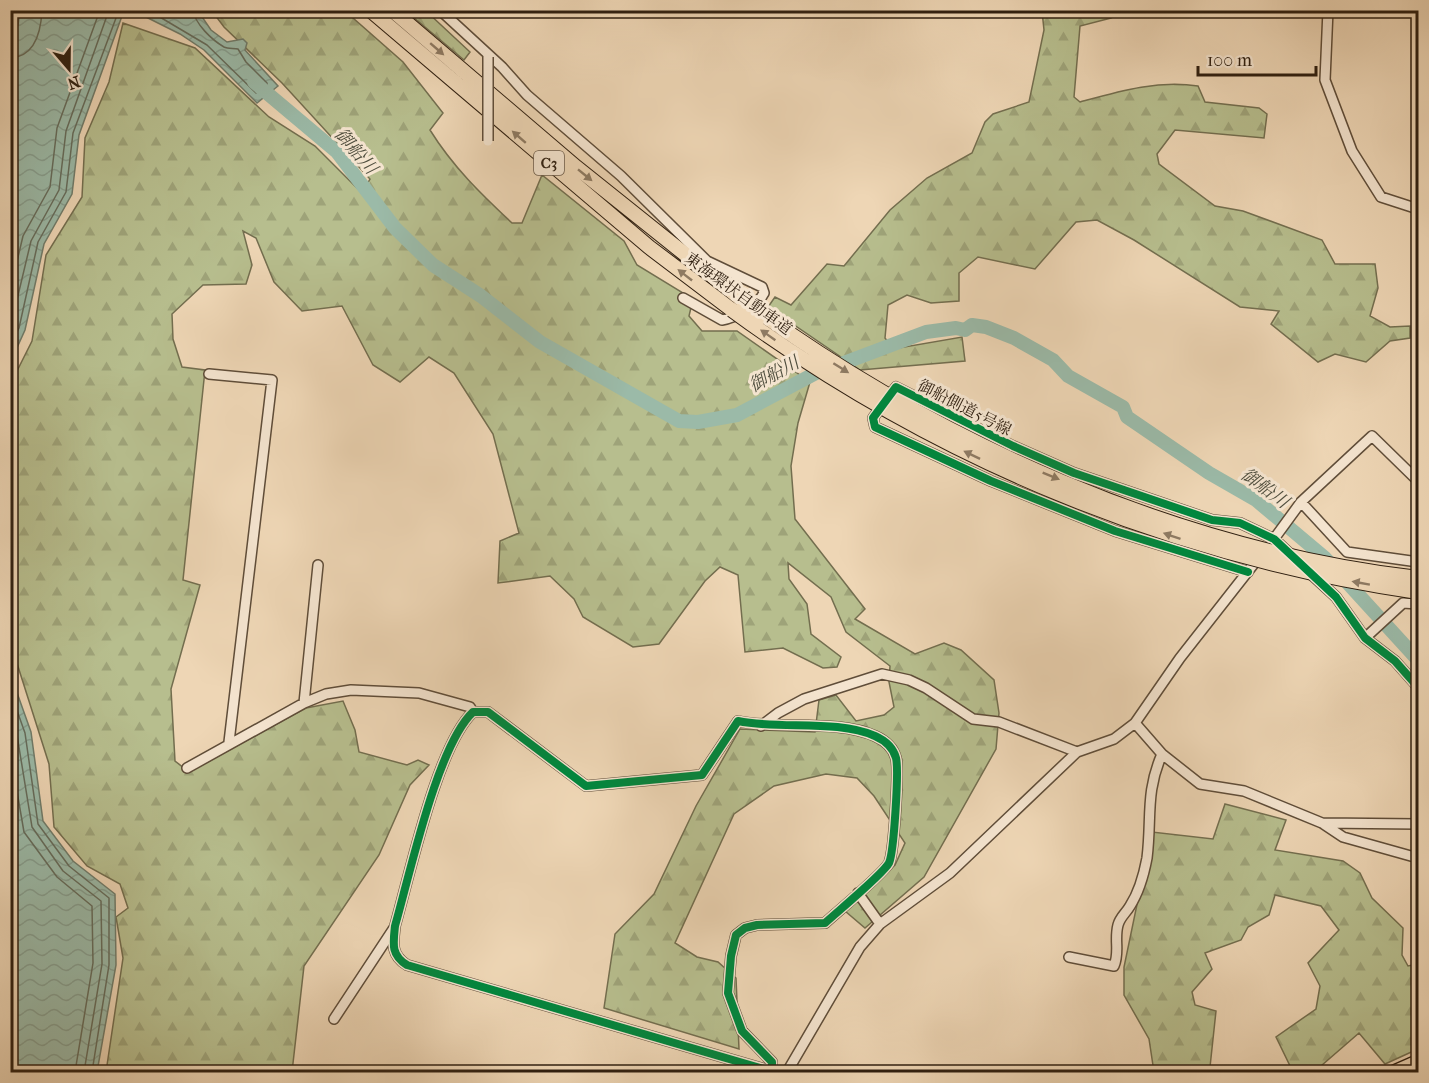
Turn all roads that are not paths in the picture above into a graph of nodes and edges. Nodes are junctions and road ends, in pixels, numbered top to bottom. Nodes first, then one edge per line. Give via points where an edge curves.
1 (370, 10) edge
2 (392, 10) edge
3 (440, 10) edge
4 (1328, 10) edge
5 (488, 57) junction
6 (488, 141) dead end
7 (1419, 209) edge
8 (683, 298) dead end
9 (736, 304) junction
10 (209, 374) dead end
11 (1014, 446) junction
12 (991, 481) junction
13 (1418, 481) edge
14 (1141, 496) junction
15 (1301, 502) junction
16 (1115, 531) junction
17 (1275, 538) junction
18 (1419, 562) edge
19 (318, 565) dead end
20 (1248, 572) junction
21 (1419, 578) edge
22 (1419, 592) edge
23 (1419, 604) edge
24 (1368, 635) junction
25 (1419, 687) edge
26 (304, 703) junction
27 (473, 712) junction
28 (1135, 723) junction
29 (761, 726) junction
30 (229, 742) junction
31 (1077, 752) junction
32 (1162, 754) junction
33 (187, 768) dead end
34 (1322, 823) junction
35 (1419, 824) edge
36 (1419, 858) edge
37 (858, 893) junction
38 (880, 924) junction
39 (395, 926) junction
40 (1069, 957) dead end
41 (334, 1019) dead end
42 (1419, 1061) edge
43 (773, 1071) edge
44 (787, 1072) edge
45 (1393, 1072) edge

9 -> 1 highway, 東海環状自動車道 / C3 via 633,233
2 -> 9 highway, 東海環状自動車道 / C3
3 - 5 street
4 - 7 street via 1325,80 1352,151 1381,197
5 - 6 street, bridge
5 - 8 street via 621,176 707,261 762,287 764,292 760,300 722,320
9 -> 21 highway, 東海環状自動車道 / C3, bridge via 884,394 984,447 1049,475 1182,525 1265,549
22 -> 9 highway, 東海環状自動車道 / C3, bridge via 1240,557 1054,492 977,458 877,405 798,356
10 - 30 street via 272,380
11 - 12 street
11 - 12 street, 御船側道5号線 via 896,387 873,418 875,427
11 - 14 street, 御船側道5号線 via 1074,473
12 - 16 street, 御船側道5号線
13 - 15 street via 1372,436
14 - 16 street
14 - 17 street, 御船側道5号線
15 - 17 street
15 - 18 street via 1347,552
16 - 20 street, 御船側道5号線
17 - 20 street
17 - 24 street, 御船側道5号線 via 1336,597
19 - 26 street
20 - 28 street
23 - 24 street via 1403,603
24 - 25 street, 御船側道5号線
26 - 27 street via 351,690 390,691 419,693 470,707
26 - 30 street
27 - 29 street via 488,712 586,786 702,775 738,721
27 - 39 street via 463,721 438,775
28 - 31 street via 1114,739
28 - 32 street
29 - 31 street via 804,699 882,674 926,688 973,719 999,722
29 - 37 street via 836,729 872,734 886,741 896,759 894,845 889,864
30 - 33 street
31 - 38 street via 950,873
32 - 34 street via 1200,784 1244,791
32 - 40 street via 1149,795 1144,874 1117,927 1119,954 1114,966
34 - 35 street
34 - 36 street via 1343,837
37 - 38 street
37 - 43 street via 825,923 758,925 736,935 728,993 742,1031 772,1062
38 - 44 street via 860,947
39 - 41 street
39 - 43 street via 394,953 407,965
42 - 45 main road

